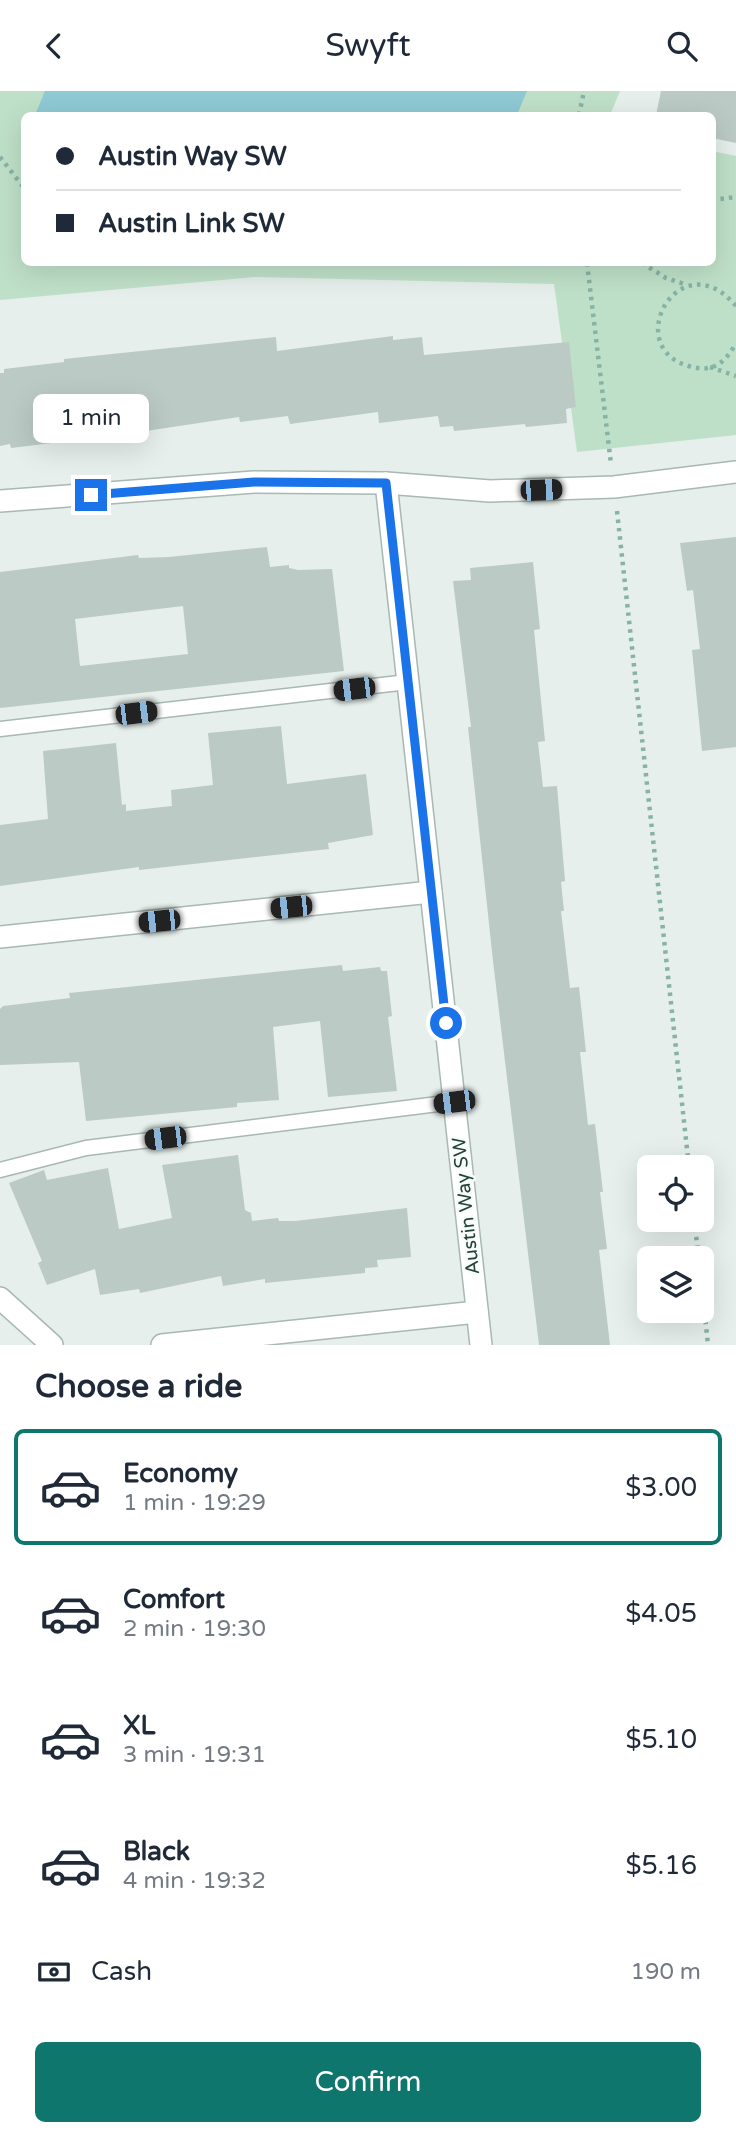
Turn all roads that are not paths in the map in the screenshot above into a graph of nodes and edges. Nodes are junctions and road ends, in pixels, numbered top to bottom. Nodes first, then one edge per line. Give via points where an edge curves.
1 (736, 472) edge
2 (386, 483) junction
3 (0, 501) edge
4 (408, 683) junction
5 (0, 729) edge
6 (431, 892) junction
7 (0, 937) edge
8 (454, 1102) junction
9 (0, 1170) edge
10 (0, 1298) edge
11 (477, 1312) junction
12 (52, 1345) edge
13 (162, 1345) edge
14 (481, 1345) edge

1 - 2 street via 614,487 490,491
2 - 3 street via 254,482
2 - 4 street, Austin Way SW
4 - 5 lane
4 - 6 street, Austin Way SW
6 - 7 street
6 - 8 street, Austin Way SW
8 - 9 lane via 86,1148
8 - 11 street, Austin Way SW
10 - 12 street
11 - 13 street
11 - 14 street, Austin Way SW

